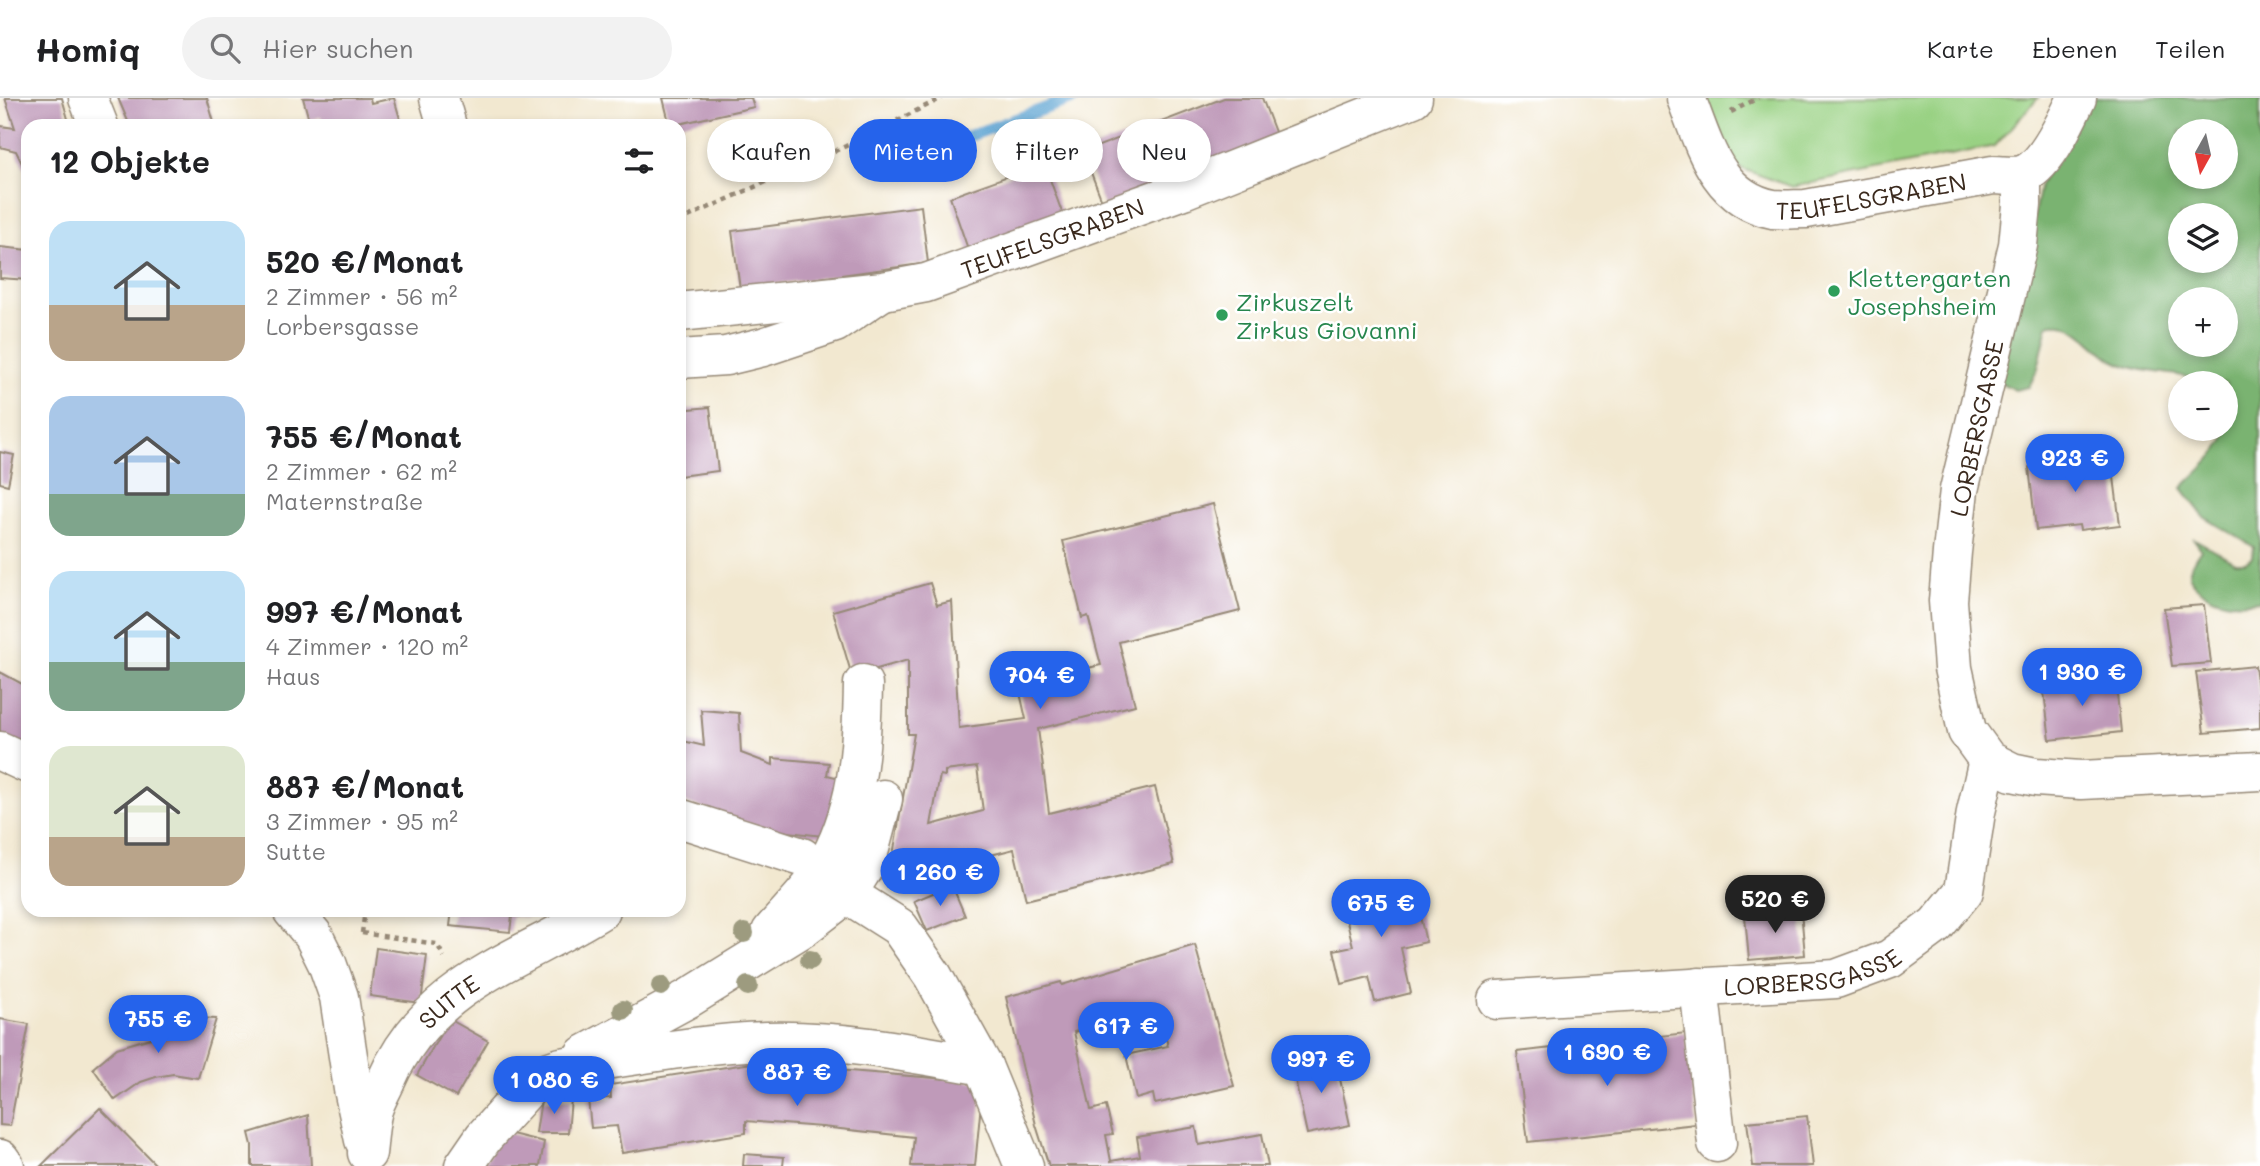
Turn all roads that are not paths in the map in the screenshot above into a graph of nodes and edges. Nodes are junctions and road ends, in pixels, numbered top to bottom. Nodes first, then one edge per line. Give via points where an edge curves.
1 (88, 98) edge
2 (439, 98) edge
3 (1413, 98) edge
4 (1686, 98) edge
5 (2077, 98) edge
6 (96, 119) edge
7 (445, 119) edge
8 (2022, 175) junction
9 (870, 291) junction
10 (686, 311) edge
11 (686, 359) edge
12 (863, 684) dead end
13 (0, 751) edge
14 (1988, 760) junction
15 (21, 761) edge
16 (2260, 771) edge
17 (883, 799) dead end
18 (686, 820) edge
19 (802, 857) dead end
20 (847, 894) junction
21 (298, 917) edge
22 (588, 917) edge
23 (744, 962) junction
24 (1699, 987) junction
25 (1497, 1000) dead end
26 (983, 1066) junction
27 (561, 1067) junction
28 (1717, 1143) dead end
29 (0, 1159) edge
30 (367, 1160) edge
31 (5, 1166) edge
32 (464, 1166) edge
33 (1024, 1166) edge

1 - 6 street
2 - 7 street
3 - 9 street, TEUFELSGRABEN via 1183,190 926,283
4 - 8 street, TEUFELSGRABEN via 1716,171 1727,186 1759,205 1776,209 1806,209 1993,175
5 - 8 street via 2041,162
8 - 14 street, LORBERSGASSE via 2018,245 1959,490 1948,601 1953,668 1967,731
9 - 10 street, TEUFELSGRABEN
9 - 11 street, TEUFELSGRABEN via 835,323 726,356
12 - 23 street via 863,739 844,831 822,872
13 - 15 street
14 - 16 street via 2035,777 2081,780
14 - 24 street, LORBERSGASSE via 1964,891 1936,925 1890,960 1836,979
17 - 20 street via 866,864
18 - 19 street
20 - 23 street via 804,927
20 - 26 street via 899,927 933,976
21 - 30 street via 313,935 339,997
22 - 30 street, SUTTE via 492,968 421,1023 392,1066 373,1110
23 - 27 street via 689,998
24 - 25 street, LORBERSGASSE
24 - 28 street
26 - 27 street via 839,1043 769,1041
26 - 33 street
27 - 32 street via 541,1074
29 - 31 street

